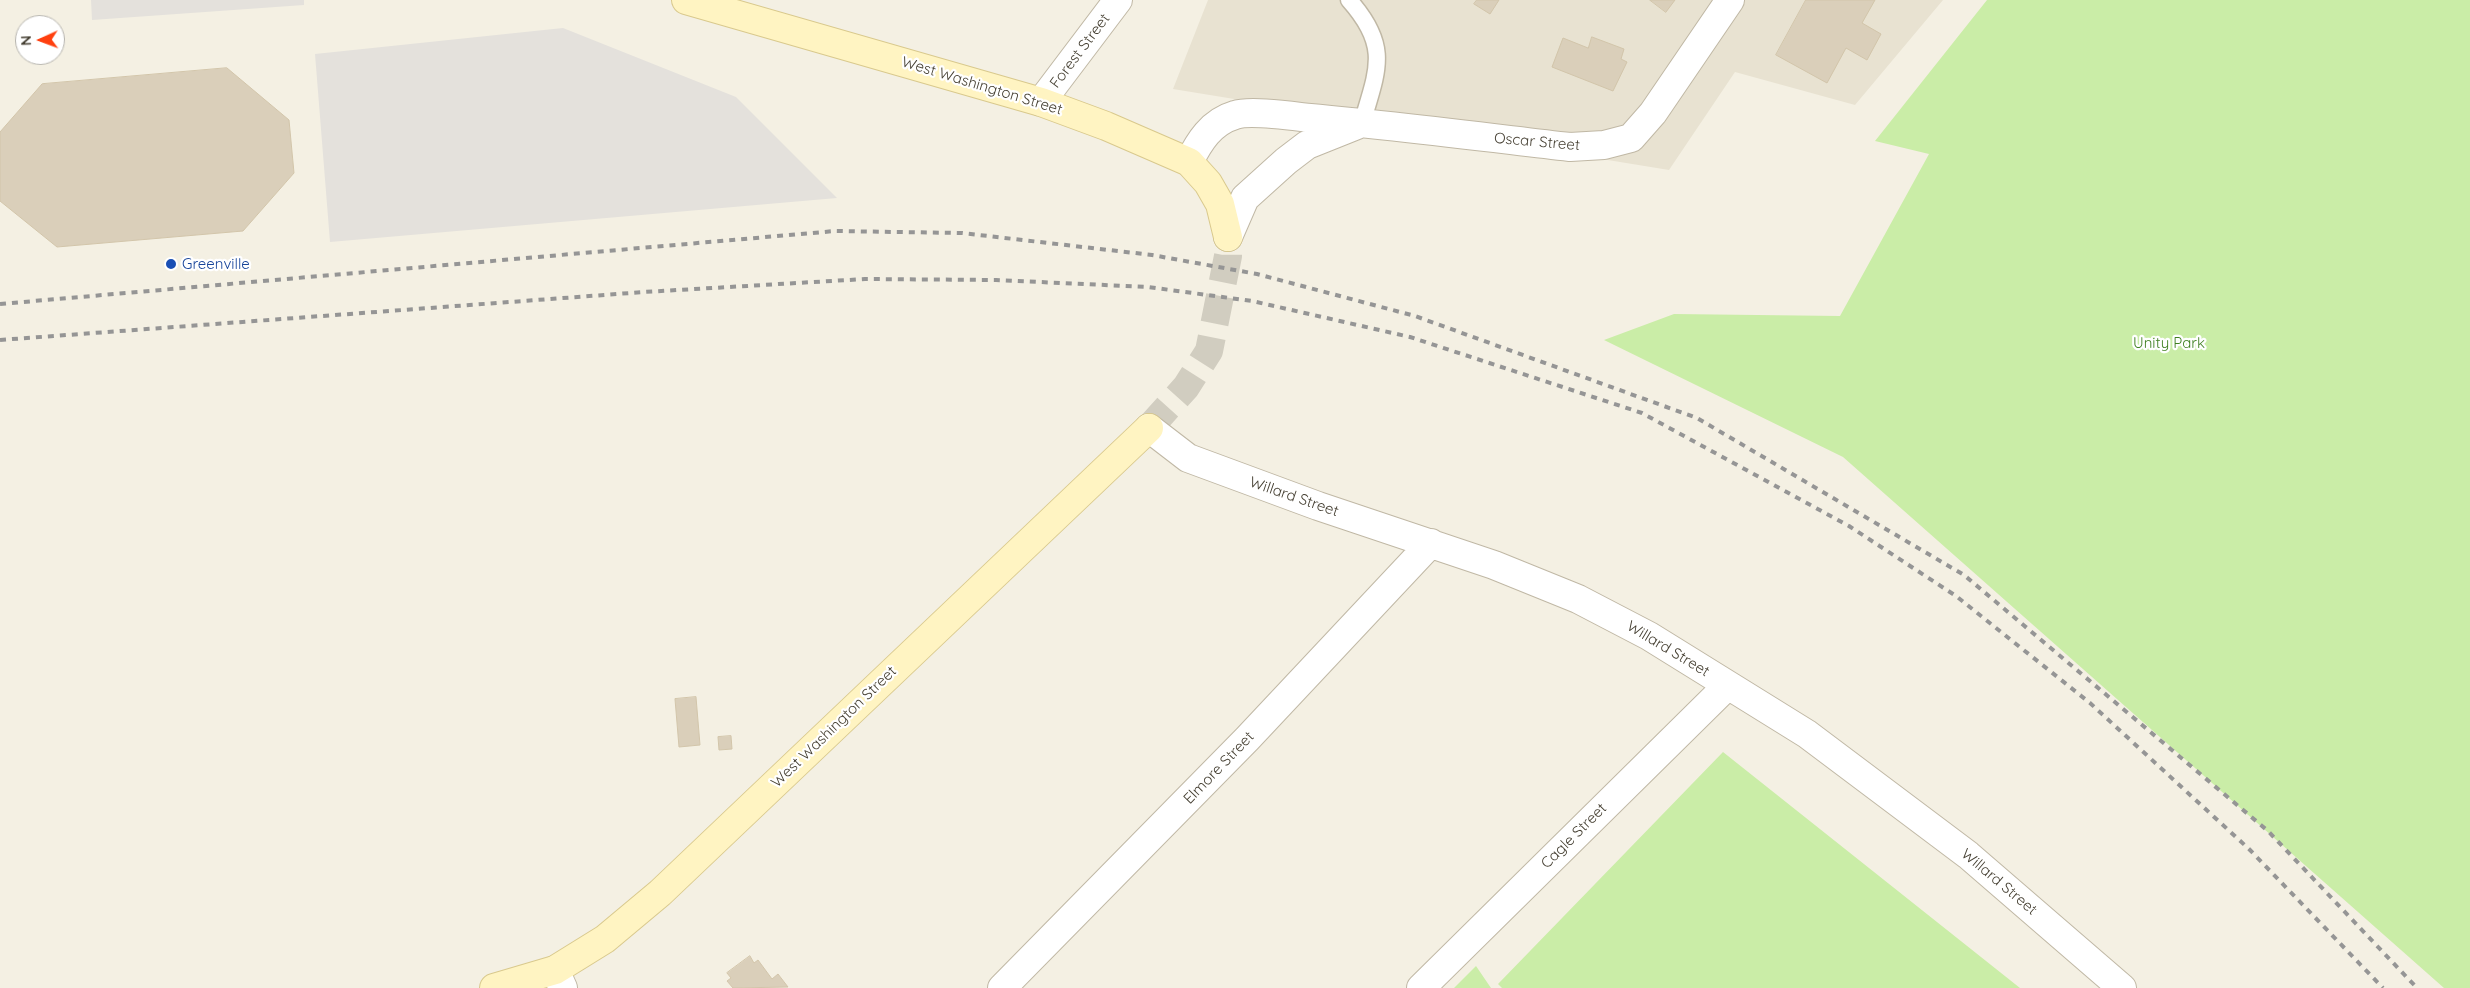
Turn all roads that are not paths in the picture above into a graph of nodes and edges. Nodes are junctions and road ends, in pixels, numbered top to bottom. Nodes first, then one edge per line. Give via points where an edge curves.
1 (686, 0) edge
2 (1118, 0) edge
3 (1349, 0) edge
4 (1730, 0) edge
5 (1041, 102) junction
6 (1362, 123) junction
7 (1189, 162) junction
8 (1228, 237) joint
9 (1149, 428) joint
10 (1431, 543) junction
11 (1728, 685) junction
12 (559, 979) edge
13 (494, 988) edge
14 (1002, 988) edge
15 (1422, 988) edge
16 (2122, 988) edge

1 - 5 street, West Washington Street
2 - 5 street, Forest Street
3 - 6 lane via 1364,17 1377,45 1376,78
4 - 6 street, Oscar Street via 1653,113 1631,138 1604,146 1570,147
5 - 7 street, West Washington Street
6 - 7 street, Oscar Street via 1236,114 1218,123 1200,141
6 - 8 street, Oscar Street via 1307,145 1286,161 1245,198
7 - 8 street, West Washington Street via 1208,183 1220,204
9 - 10 street, Willard Street via 1188,458
9 - 12 street, West Washington Street via 660,893
10 - 11 street, Willard Street via 1578,599 1649,636
10 - 14 street, Elmore Street via 1247,739
11 - 15 street, Cagle Street
11 - 16 street, Willard Street via 1807,734 1968,855
12 - 13 street, West Washington Street

